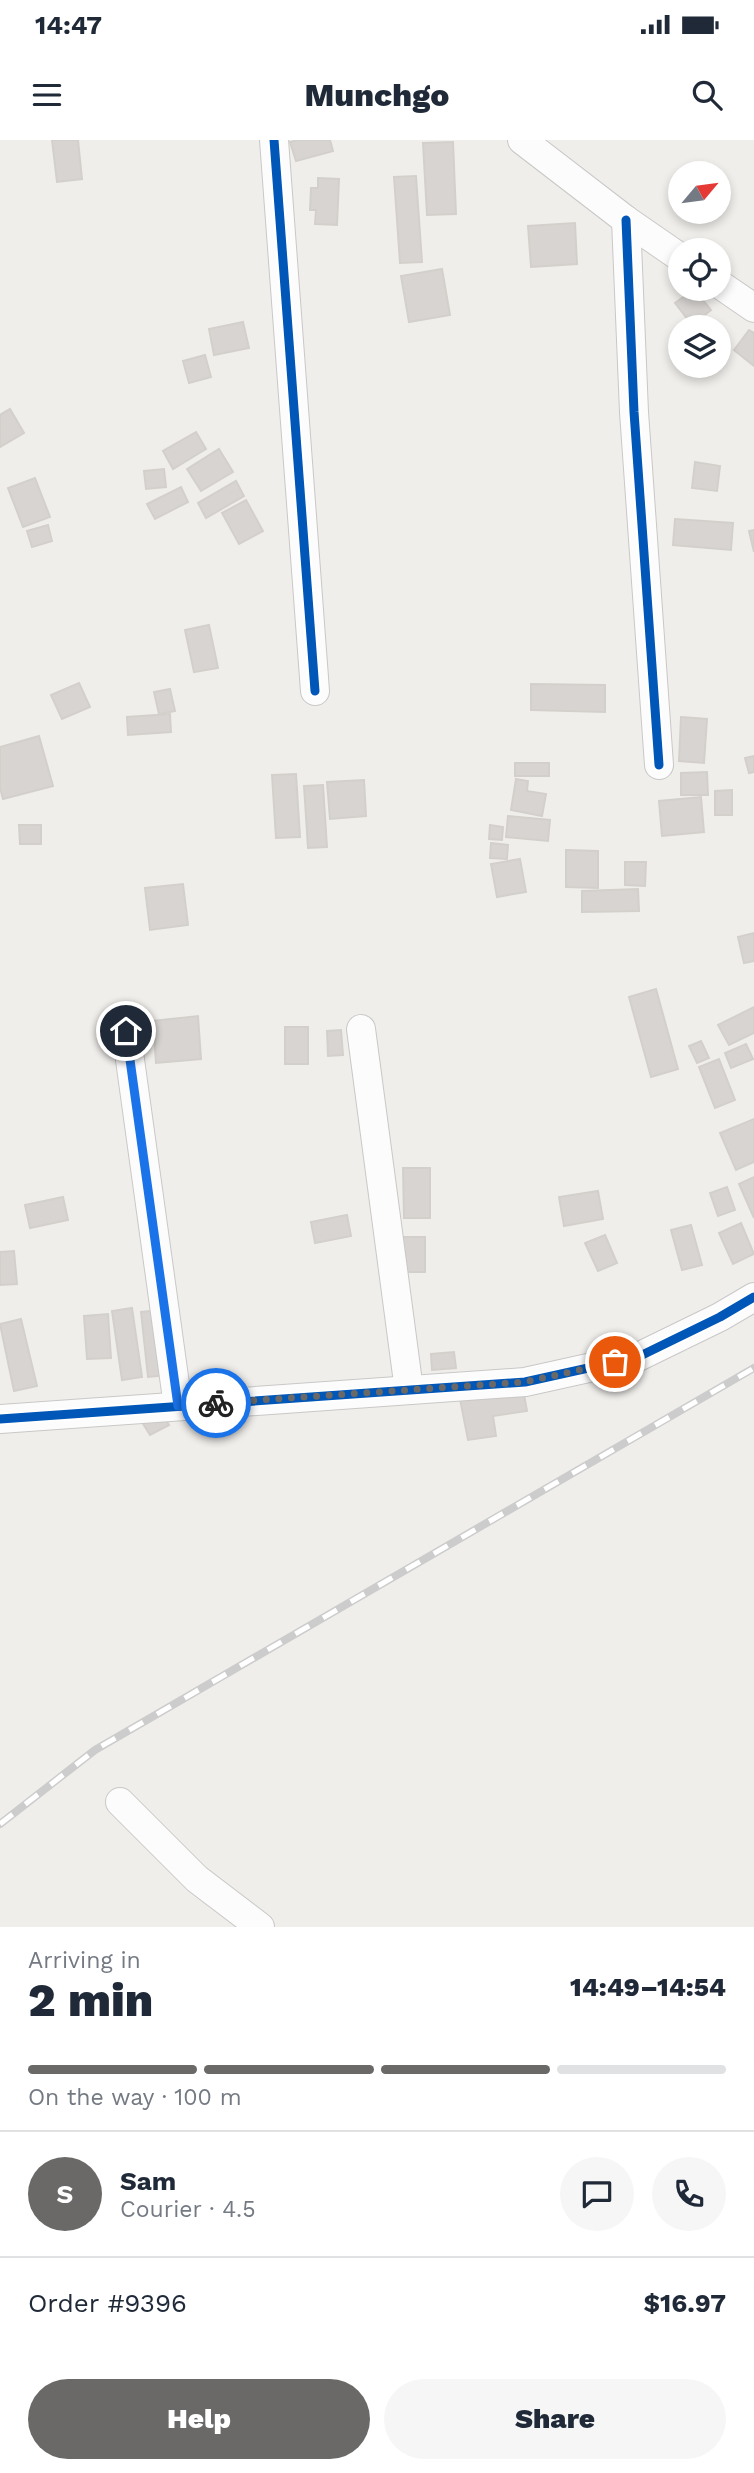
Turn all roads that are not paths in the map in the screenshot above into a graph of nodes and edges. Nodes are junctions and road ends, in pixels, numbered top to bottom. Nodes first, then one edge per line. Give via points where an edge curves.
1 (274, 140) edge
2 (522, 140) edge
3 (626, 220) junction
4 (668, 249) edge
5 (731, 292) edge
6 (754, 308) edge
7 (315, 691) dead end
8 (659, 765) dead end
9 (361, 1029) dead end
10 (126, 1031) dead end
11 (754, 1297) edge
12 (409, 1390) junction
13 (178, 1406) junction
14 (0, 1419) edge
15 (120, 1802) dead end
16 (260, 1927) edge

1 - 7 street
2 - 3 street
3 - 4 street
3 - 8 street via 634,412
5 - 6 street
9 - 12 street
10 - 13 street
11 - 12 street via 638,1357 525,1382
12 - 13 street
13 - 14 street
15 - 16 street via 197,1879

